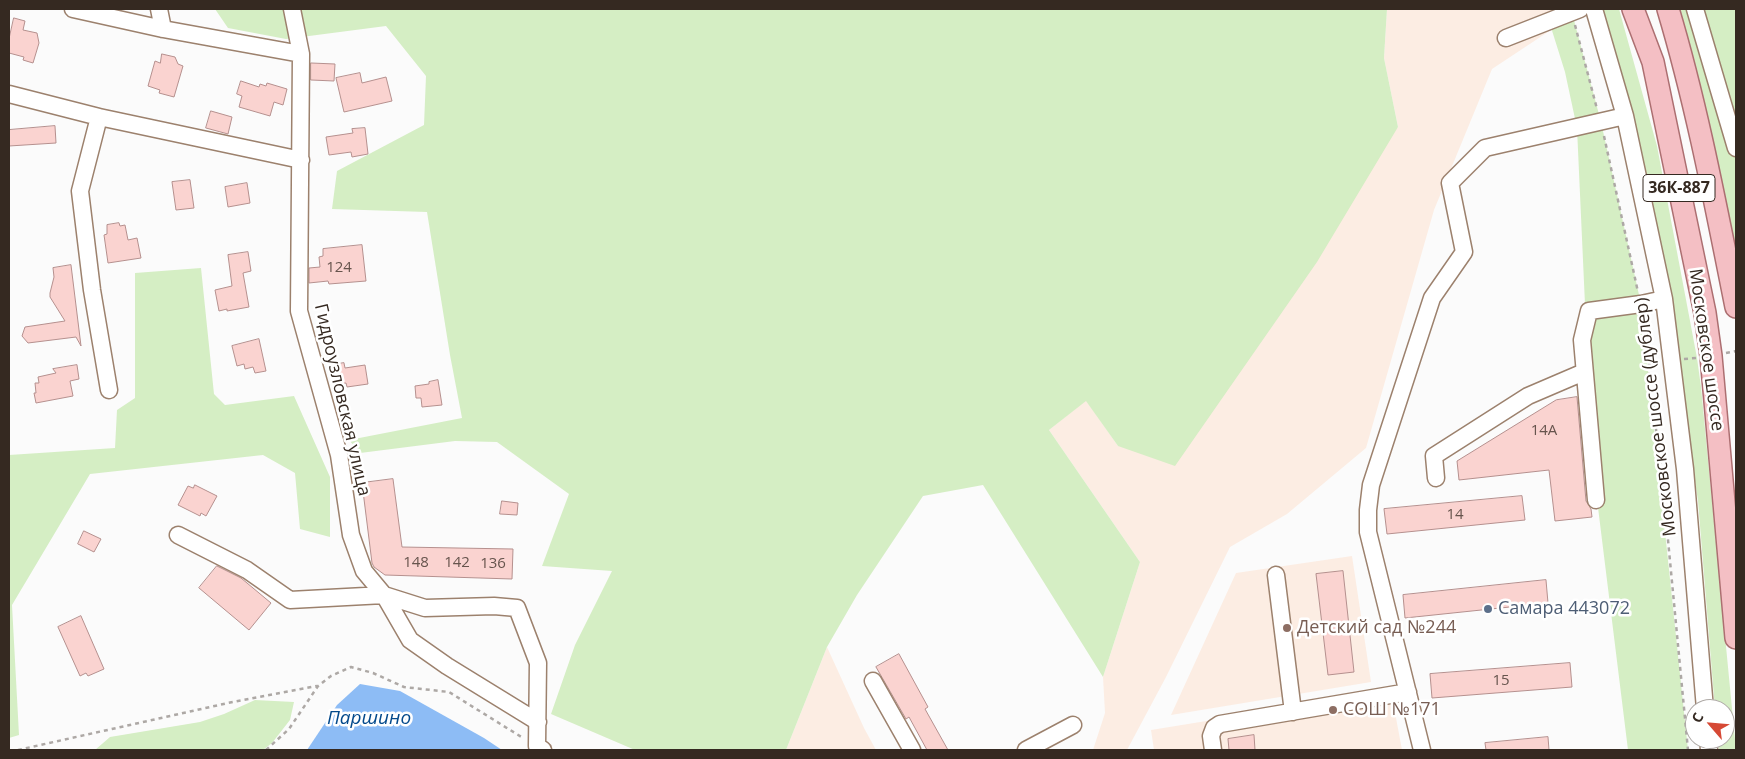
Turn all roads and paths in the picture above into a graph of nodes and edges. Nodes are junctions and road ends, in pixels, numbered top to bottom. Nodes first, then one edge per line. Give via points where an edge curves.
1 (73, 9) edge
2 (159, 9) edge
3 (292, 9) edge
4 (1594, 9) edge
5 (1633, 9) edge
6 (1668, 9) edge
7 (1695, 9) edge
8 (1576, 10) edge
9 (163, 29) junction
10 (1506, 38) dead end
11 (301, 54) junction
12 (9, 94) edge
13 (1625, 116) junction
14 (99, 118) junction
15 (1601, 122) junction
16 (1736, 148) edge
17 (301, 160) junction
18 (1664, 298) junction
19 (1641, 304) junction
20 (1736, 308) edge
21 (1705, 312) junction
22 (1736, 351) edge
23 (1711, 356) junction
24 (1671, 361) junction
25 (1648, 365) junction
26 (1584, 372) junction
27 (109, 390) dead end
28 (1436, 478) dead end
29 (1596, 500) dead end
30 (178, 535) dead end
31 (1276, 576) dead end
32 (384, 595) junction
33 (1736, 638) edge
34 (873, 681) dead end
35 (318, 686) junction
36 (1408, 692) junction
37 (1704, 699) edge
38 (1293, 712) junction
39 (538, 722) junction
40 (1073, 725) dead end
41 (540, 748) edge
42 (18, 750) edge
43 (266, 750) edge
44 (912, 750) edge
45 (1026, 750) edge
46 (1213, 750) edge
47 (1422, 750) edge
48 (1688, 750) edge

1 - 9 street
2 - 9 street
3 - 11 street, Гидроузловская улица
4 - 13 street, Московское шоссе (дублер)
5 - 21 main road, Московское шоссе / 36К-887 via 1653,62
6 - 20 main road, Московское шоссе / 36К-887 via 1706,159
7 - 16 street
8 - 10 street
8 - 15 path
9 - 11 street
11 - 17 street, Гидроузловская улица
12 - 14 street
13 - 15 street
13 - 18 street, Московское шоссе (дублер)
14 - 17 street
14 - 27 street via 80,191
15 - 19 path
15 - 36 street via 1485,148 1450,182 1464,252 1432,298 1371,485 1368,510 1368,532
17 - 32 street, Гидроузловская улица via 299,311 338,455 351,535 364,571
18 - 19 street
18 - 24 street, Московское шоссе (дублер)
19 - 25 path
19 - 26 street via 1589,310 1582,340
20 - 21 main road
21 - 23 main road, Московское шоссе / 36К-887
22 - 23 path
23 - 24 path
23 - 33 main road, Московское шоссе / 36К-887
24 - 25 path
24 - 37 street, Московское шоссе (дублер) via 1685,468
25 - 48 path
26 - 28 street via 1528,396 1434,456
26 - 29 street
30 - 32 street via 247,570 290,600
31 - 38 street
32 - 39 street, Гидроузловская улица via 410,640
32 - 39 street via 425,608 516,608 538,663
34 - 44 street
35 - 41 path via 351,667 404,686 449,692
35 - 42 path
35 - 43 path via 289,729
36 - 38 street
36 - 47 street
38 - 46 street via 1220,724 1214,728
39 - 41 street
40 - 45 street

